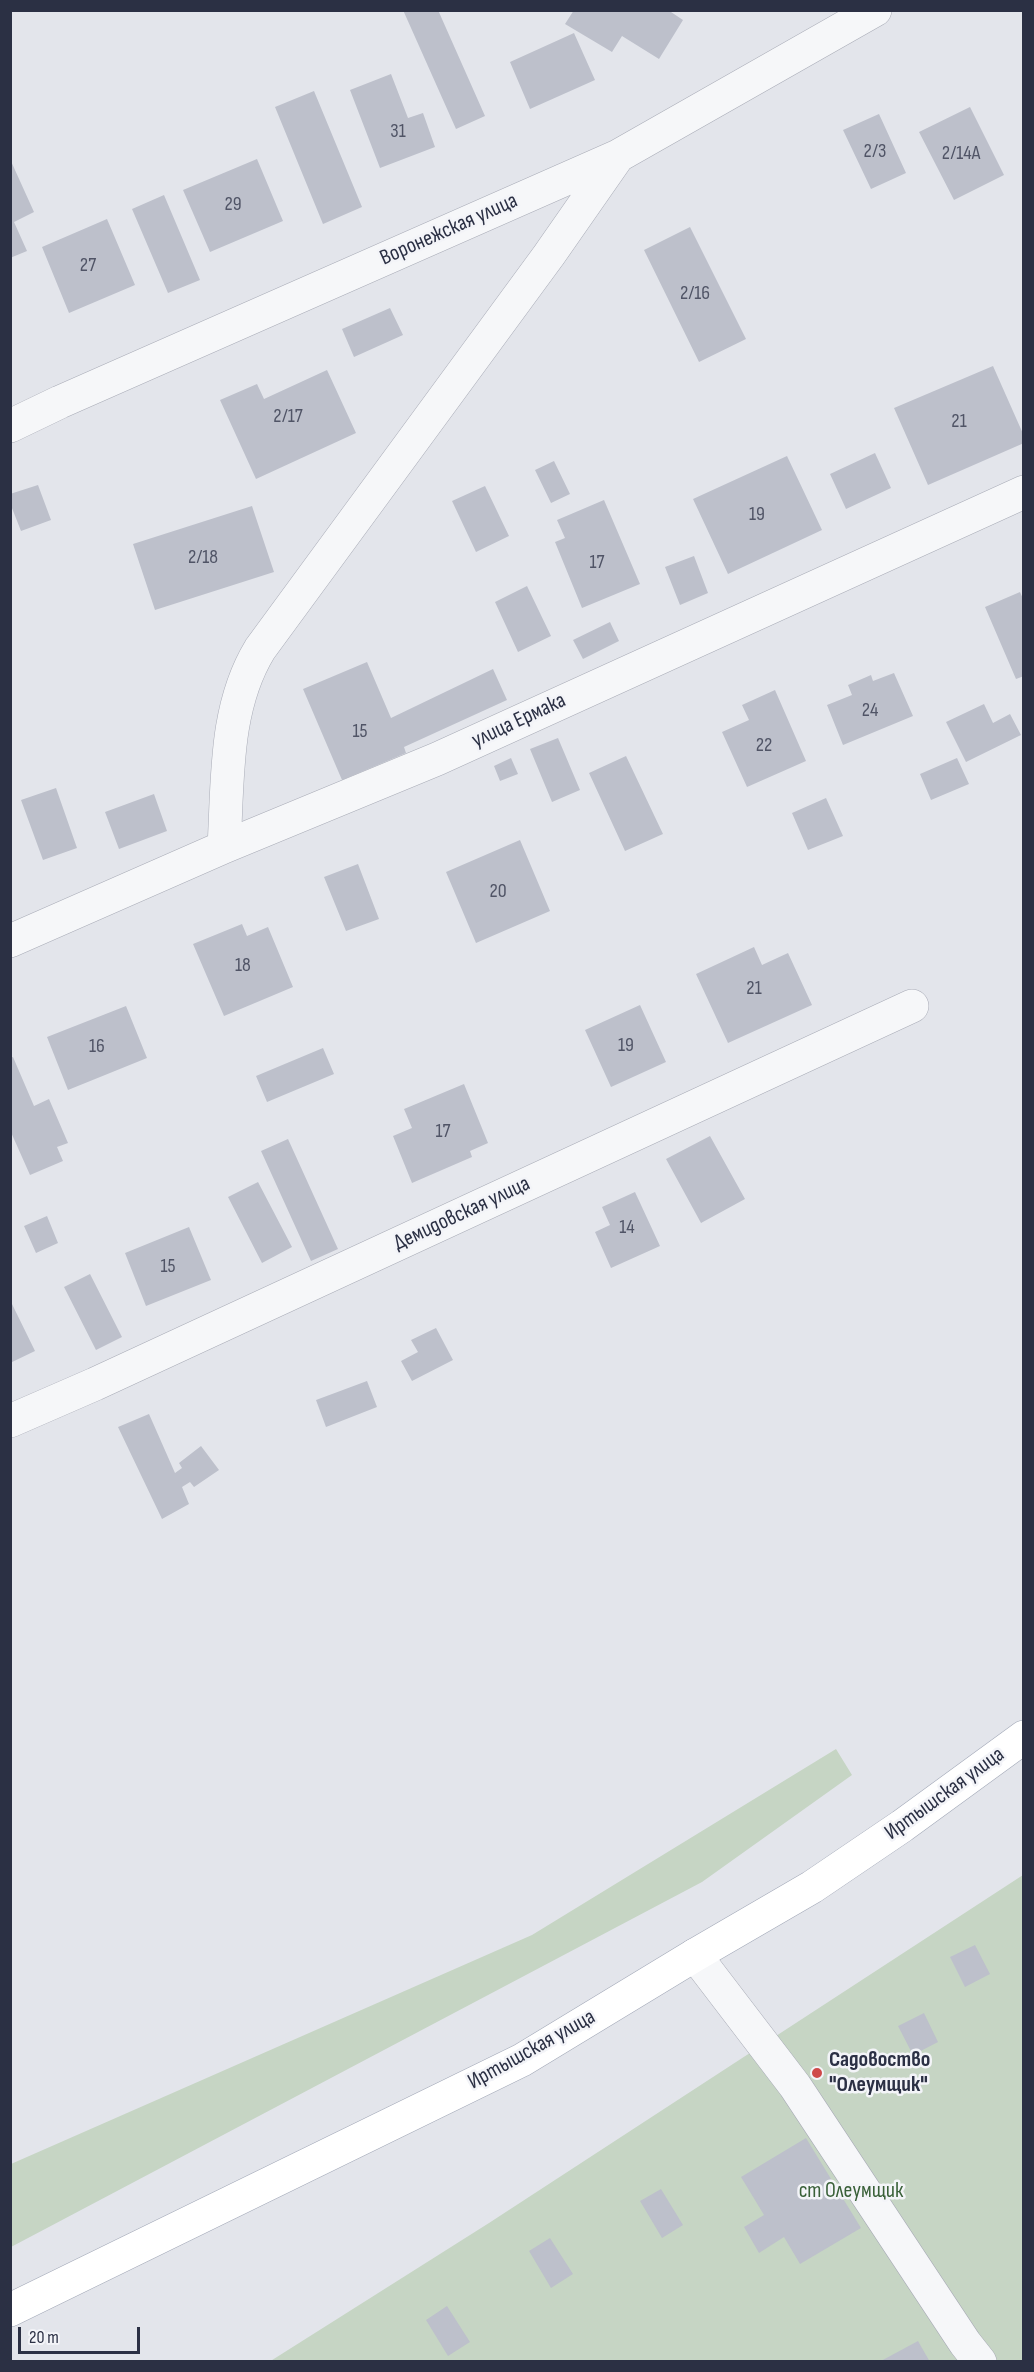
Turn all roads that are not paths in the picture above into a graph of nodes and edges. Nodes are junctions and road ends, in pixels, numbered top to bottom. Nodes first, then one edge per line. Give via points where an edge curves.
1 (875, 10) edge
2 (618, 156) junction
3 (10, 426) edge
4 (1023, 492) edge
5 (224, 847) junction
6 (10, 941) edge
7 (912, 1006) dead end
8 (10, 1421) edge
9 (1023, 1737) edge
10 (695, 1954) junction
11 (10, 2310) edge
12 (980, 2361) edge

1 - 2 street, Воронежская улица
2 - 3 street, Воронежская улица
2 - 5 street via 248,669 233,721
4 - 5 street, улица Ермака via 437,759
5 - 6 street, улица Ермака
7 - 8 street, Демидовская улица
9 - 10 main road, Иртышская улица via 812,1887
10 - 11 main road, Иртышская улица via 522,2060
10 - 12 street via 795,2086

